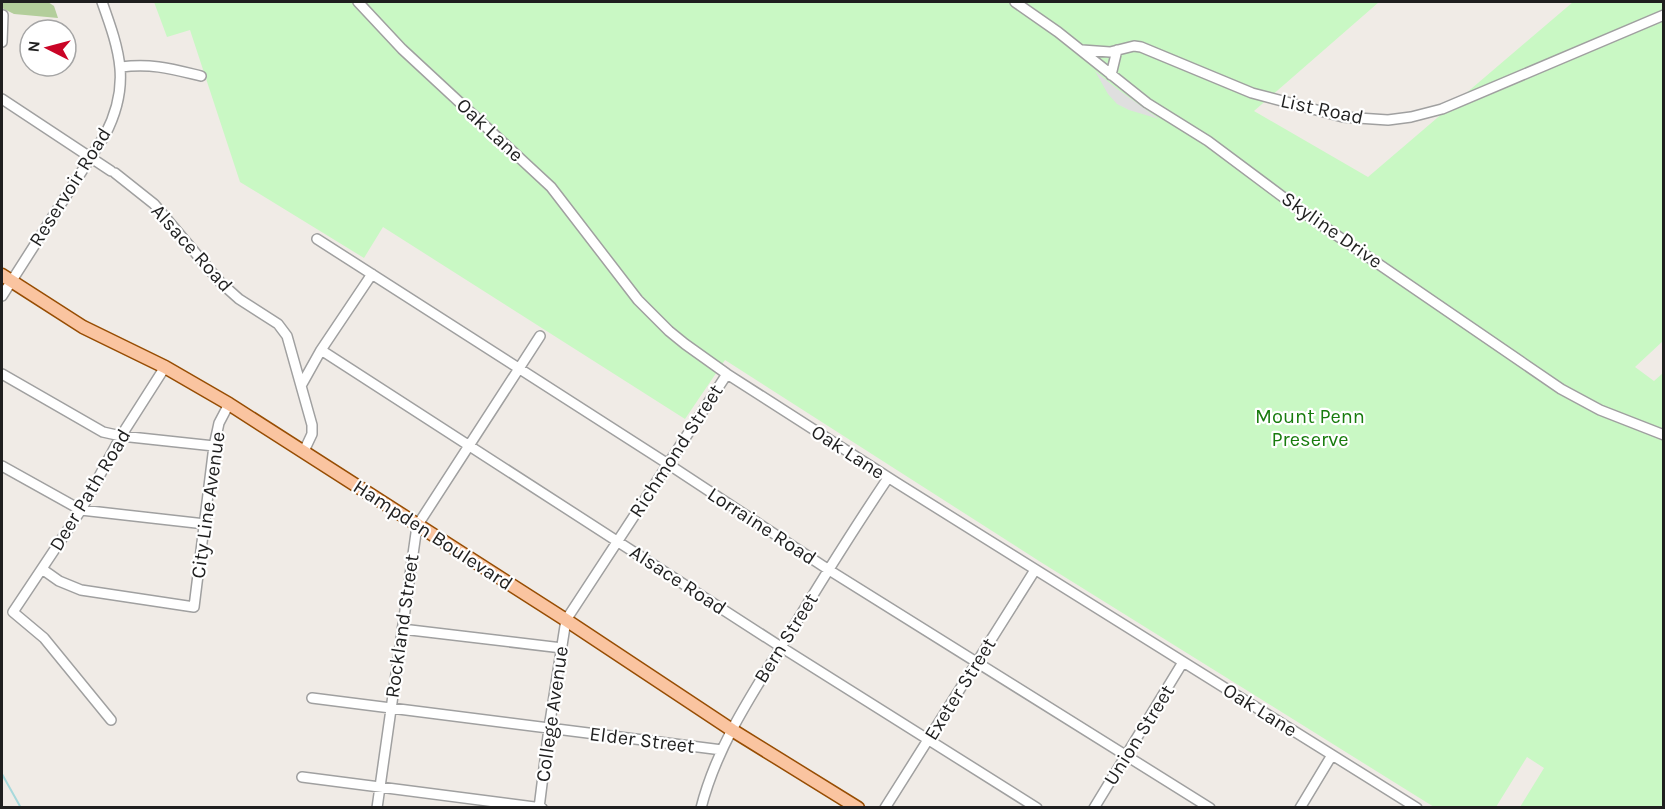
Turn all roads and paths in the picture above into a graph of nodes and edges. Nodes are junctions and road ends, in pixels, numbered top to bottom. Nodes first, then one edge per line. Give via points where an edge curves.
1 (102, 2) edge
2 (358, 2) edge
3 (1015, 2) edge
4 (3, 15) dead end
5 (1664, 15) edge
6 (2, 42) edge
7 (1080, 50) junction
8 (1116, 50) junction
9 (121, 67) junction
10 (1111, 75) junction
11 (201, 76) dead end
12 (2, 99) edge
13 (90, 158) junction
14 (317, 239) dead end
15 (372, 274) junction
16 (6, 278) edge
17 (2, 296) edge
18 (540, 336) dead end
19 (321, 350) junction
20 (165, 367) junction
21 (519, 368) junction
22 (2, 374) edge
23 (727, 374) junction
24 (302, 384) junction
25 (229, 404) junction
26 (1664, 435) edge
27 (121, 436) junction
28 (470, 445) junction
29 (214, 446) junction
30 (304, 451) junction
31 (668, 464) junction
32 (2, 466) edge
33 (888, 478) junction
34 (81, 510) junction
35 (205, 524) junction
36 (417, 526) junction
37 (618, 541) junction
38 (42, 569) junction
39 (829, 570) junction
40 (1035, 570) junction
41 (566, 620) junction
42 (402, 629) junction
43 (781, 647) junction
44 (562, 648) junction
45 (978, 662) junction
46 (1183, 663) junction
47 (312, 698) dead end
48 (390, 708) junction
49 (111, 720) dead end
50 (549, 728) junction
51 (732, 730) junction
52 (928, 739) junction
53 (722, 750) junction
54 (1126, 755) junction
55 (1332, 755) junction
56 (302, 777) dead end
57 (380, 787) junction
58 (377, 807) edge
59 (540, 807) edge
60 (701, 807) edge
61 (858, 807) edge
62 (885, 807) edge
63 (1037, 807) edge
64 (1094, 807) edge
65 (1210, 807) edge
66 (1300, 807) edge
67 (1416, 807) edge

1 - 9 street, Reservoir Road
2 - 23 street, Oak Lane via 402,49 551,187 650,313
3 - 7 street, Skyline Drive
4 - 6 street
5 - 8 street, List Road via 1442,109 1388,120 1316,111 1234,87 1141,47
7 - 8 street, List Road
7 - 10 street, Skyline Drive
8 - 10 street
9 - 11 street via 154,66
9 - 13 street, Reservoir Road via 113,116
10 - 26 street, Skyline Drive via 1561,389 1600,410
12 - 13 street, Alsace Road
13 - 16 street, Reservoir Road
13 - 24 street, Alsace Road via 154,204 226,288 278,324 287,336
14 - 15 street, Lorraine Road
15 - 19 street
15 - 21 street, Lorraine Road
16 - 17 street, Reservoir Road
16 - 20 main road, Hampden Boulevard via 83,327
18 - 21 street, Rockland Street
19 - 24 street
19 - 28 street, Alsace Road
20 - 25 main road, Hampden Boulevard
20 - 27 street, Deer Path Road
21 - 28 street, Rockland Street
21 - 31 street, Lorraine Road
22 - 27 street via 103,432
23 - 31 street, Richmond Street
23 - 33 street, Oak Lane
24 - 30 street, Alsace Road via 312,425
25 - 29 street, City Line Avenue via 219,423
25 - 30 main road, Hampden Boulevard
27 - 29 street
27 - 34 street, Deer Path Road
28 - 36 street, Rockland Street
28 - 37 street, Alsace Road
29 - 35 street, City Line Avenue
30 - 36 main road, Hampden Boulevard
31 - 37 street, Richmond Street
31 - 39 street, Lorraine Road
32 - 34 street
33 - 39 street, Bern Street
33 - 40 street, Oak Lane
34 - 35 street
34 - 38 street, Deer Path Road
35 - 38 street, City Line Avenue via 194,607 81,590
36 - 41 main road, Hampden Boulevard
36 - 42 street, Rockland Street
37 - 41 street, Richmond Street
37 - 43 street, Alsace Road
38 - 49 street, Deer Path Road via 13,612 44,638
39 - 43 street, Bern Street
39 - 45 street, Lorraine Road
40 - 45 street, Exeter Street
40 - 46 street, Oak Lane
41 - 44 street, College Avenue
41 - 51 main road, Hampden Boulevard
42 - 44 street
42 - 48 street, Rockland Street
43 - 51 street, Bern Street
43 - 52 street, Alsace Road
44 - 50 street, College Avenue
45 - 52 street, Exeter Street
45 - 54 street, Lorraine Road
46 - 54 street, Union Street
46 - 55 street, Oak Lane
47 - 48 street, Elder Street
48 - 50 street, Elder Street
48 - 57 street, Rockland Street
50 - 53 street, Elder Street
50 - 59 street, College Avenue
51 - 53 street, Bern Street
51 - 61 main road, Hampden Boulevard
52 - 62 street, Exeter Street
52 - 63 street, Alsace Road
53 - 60 street, Bern Street
54 - 64 street, Union Street
54 - 65 street, Lorraine Road
55 - 66 street
55 - 67 street, Oak Lane
56 - 57 street
57 - 58 street, Rockland Street
57 - 59 street

